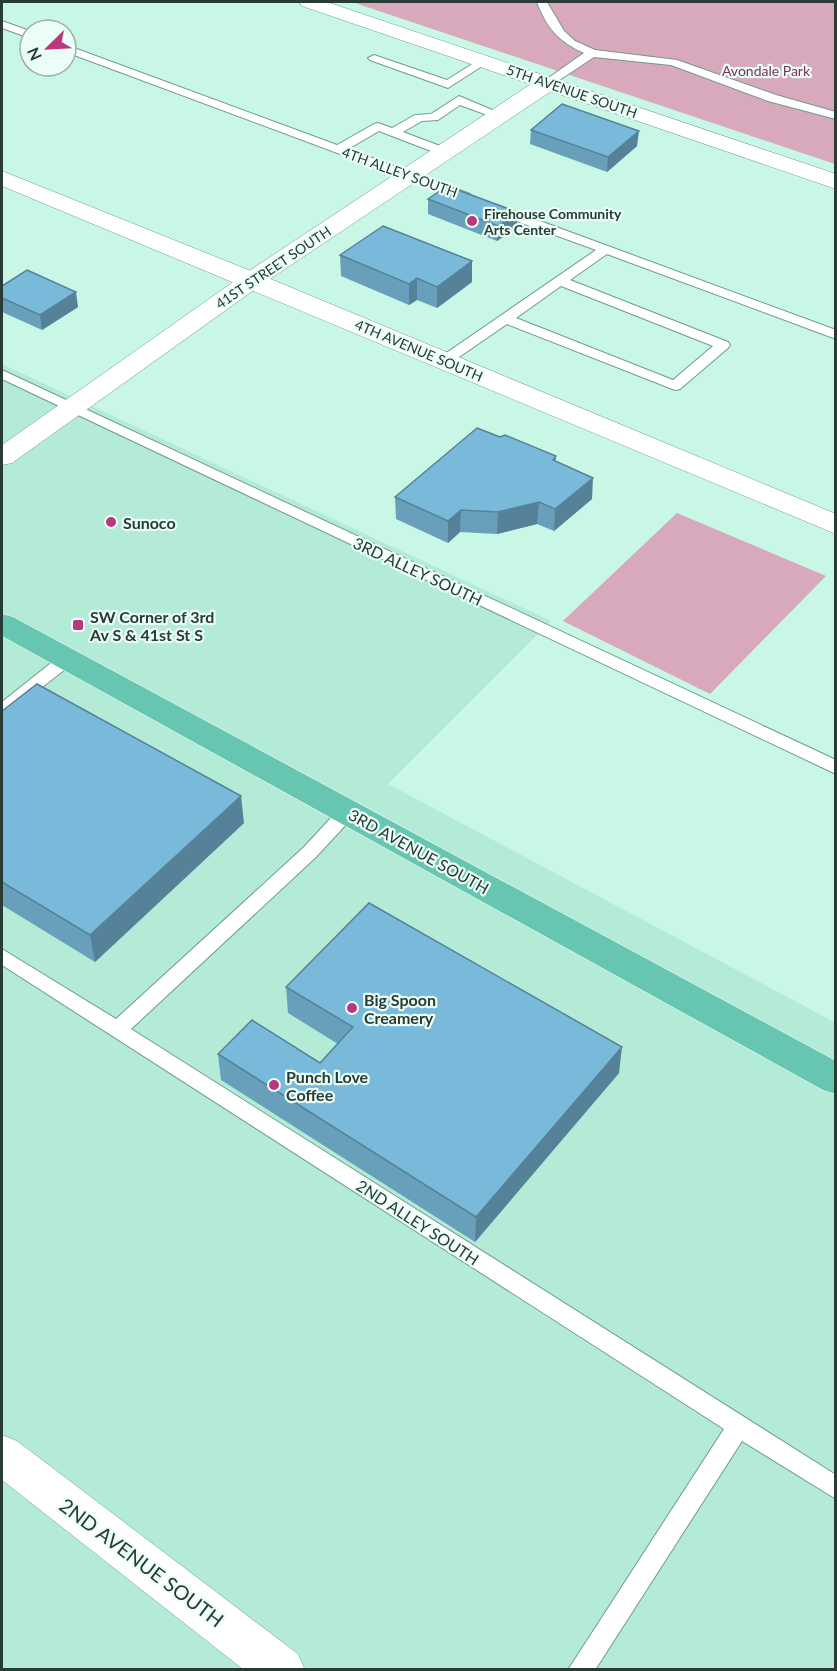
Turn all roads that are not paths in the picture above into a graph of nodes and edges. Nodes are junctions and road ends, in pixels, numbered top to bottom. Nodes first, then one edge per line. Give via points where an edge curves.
1 (309, 2) edge
2 (542, 2) edge
3 (2, 24) edge
4 (18, 30) edge
5 (78, 52) edge
6 (592, 52) junction
7 (374, 58) dead end
8 (484, 61) junction
9 (548, 82) junction
10 (448, 84) junction
11 (459, 100) junction
12 (498, 115) junction
13 (836, 116) edge
14 (394, 132) junction
15 (338, 149) junction
16 (444, 152) junction
17 (408, 175) junction
18 (2, 178) edge
19 (836, 182) edge
20 (606, 249) junction
21 (252, 280) junction
22 (560, 281) junction
23 (505, 318) junction
24 (836, 335) edge
25 (444, 361) junction
26 (2, 374) edge
27 (74, 408) junction
28 (2, 458) edge
29 (836, 525) edge
30 (2, 624) edge
31 (67, 659) junction
32 (2, 710) edge
33 (836, 768) edge
34 (347, 812) junction
35 (2, 956) edge
36 (117, 1030) junction
37 (836, 1079) edge
38 (739, 1426) junction
39 (2, 1455) edge
40 (836, 1488) edge
41 (282, 1670) edge
42 (580, 1670) edge

1 - 8 street, 5TH AVENUE SOUTH
2 - 6 lane via 559,33
3 - 4 lane
5 - 15 lane, 4TH ALLEY SOUTH
6 - 9 lane
6 - 13 lane via 673,62 772,98
7 - 10 lane
8 - 9 street, 5TH AVENUE SOUTH
8 - 10 lane
9 - 12 street, 41ST STREET SOUTH
9 - 19 street, 5TH AVENUE SOUTH
10 - 11 lane
11 - 12 lane
11 - 14 lane via 434,117 419,118
12 - 16 street, 41ST STREET SOUTH
14 - 15 lane via 378,127
14 - 16 lane
15 - 17 lane, 4TH ALLEY SOUTH
16 - 17 street, 41ST STREET SOUTH
17 - 20 lane, 4TH ALLEY SOUTH
17 - 21 street, 41ST STREET SOUTH
18 - 21 street, 4TH AVENUE SOUTH
20 - 22 lane
20 - 24 lane, 4TH ALLEY SOUTH
21 - 25 street, 4TH AVENUE SOUTH
21 - 27 street, 41ST STREET SOUTH
22 - 23 lane
22 - 23 lane via 723,345 675,386
23 - 25 lane
25 - 29 street, 4TH AVENUE SOUTH
26 - 27 lane, 3RD ALLEY SOUTH
27 - 28 street, 41ST STREET SOUTH
27 - 33 lane, 3RD ALLEY SOUTH
30 - 31 main road, 3RD AVENUE SOUTH
31 - 32 lane
31 - 34 main road, 3RD AVENUE SOUTH
34 - 36 lane via 310,852
34 - 37 main road, 3RD AVENUE SOUTH
35 - 36 lane, 2ND ALLEY SOUTH
36 - 38 lane, 2ND ALLEY SOUTH
38 - 40 lane, 2ND ALLEY SOUTH
38 - 42 lane
39 - 41 street, 2ND AVENUE SOUTH

